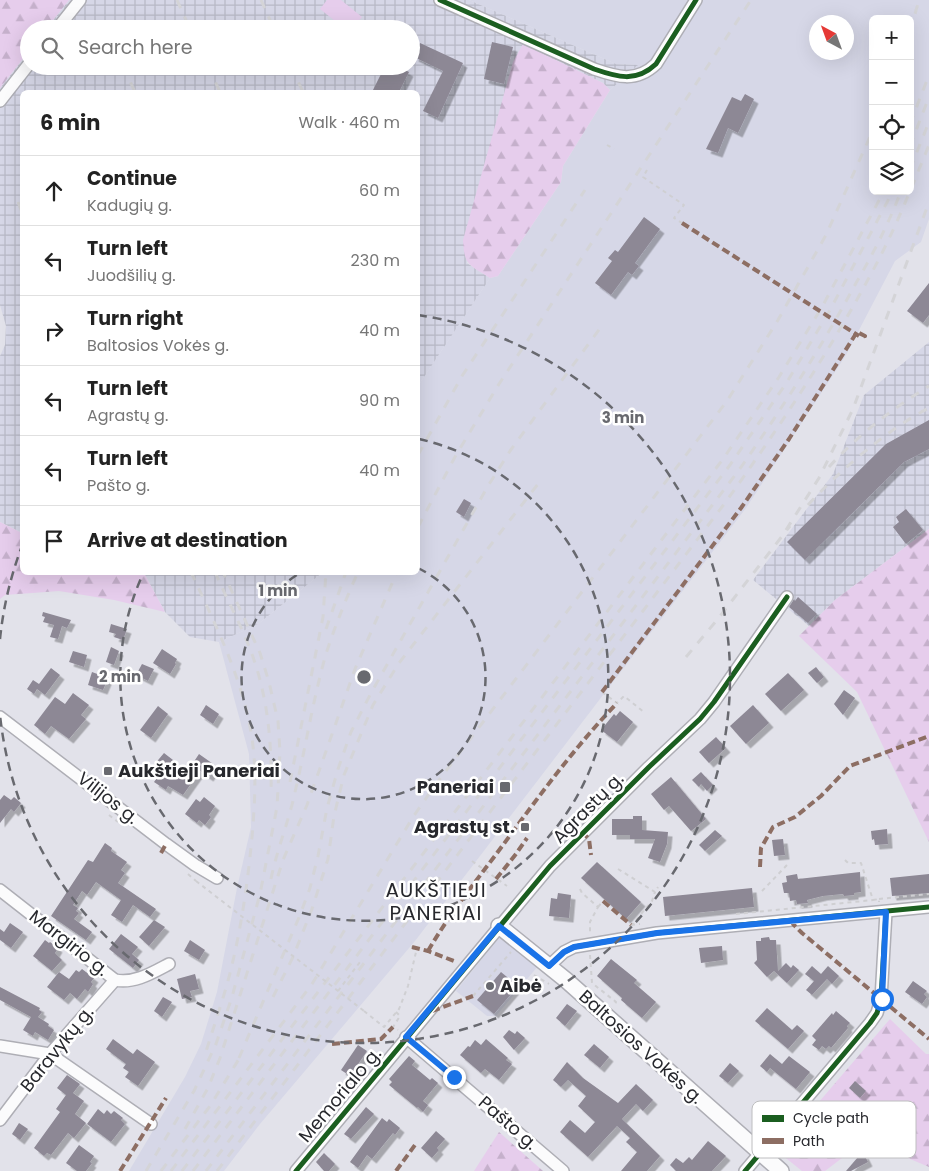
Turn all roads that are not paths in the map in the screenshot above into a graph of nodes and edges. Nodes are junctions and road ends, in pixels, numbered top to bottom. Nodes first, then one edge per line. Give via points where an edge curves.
1 (80, 0) edge
2 (440, 0) edge
3 (696, 0) edge
4 (64, 20) edge
5 (20, 75) edge
6 (0, 101) edge
7 (787, 597) dead end
8 (0, 717) edge
9 (217, 878) dead end
10 (0, 890) edge
11 (929, 907) edge
12 (883, 912) junction
13 (499, 926) junction
14 (169, 964) dead end
15 (549, 966) junction
16 (115, 980) junction
17 (406, 1037) junction
18 (0, 1046) edge
19 (50, 1054) junction
20 (803, 1101) edge
21 (0, 1120) edge
22 (151, 1124) dead end
23 (752, 1145) edge
24 (755, 1158) edge
25 (767, 1158) edge
26 (297, 1171) edge
27 (563, 1171) edge
28 (745, 1171) edge
29 (781, 1171) edge

1 - 4 street
2 - 3 street via 594,70 618,77 648,72
5 - 6 street
7 - 13 street, Agrastų g. via 700,719 579,835
8 - 9 street, Vilijos g. via 166,844
10 - 16 street, Margirio g.
11 - 12 street
12 - 15 street via 624,938 574,947
12 - 20 street via 882,999 877,1013
13 - 15 main road, Baltosios Vokės g.
13 - 17 street, Agrastų g.
14 - 16 street, Margirio g. via 145,976 123,982
15 - 23 main road, Baltosios Vokės g.
16 - 19 street, Baravykų g.
17 - 26 street, Memorialo g.
17 - 27 street, Pašto g.
18 - 19 street
19 - 21 street, Baravykų g.
19 - 22 street
24 - 28 street
25 - 29 main road, Baltosios Vokės g.

